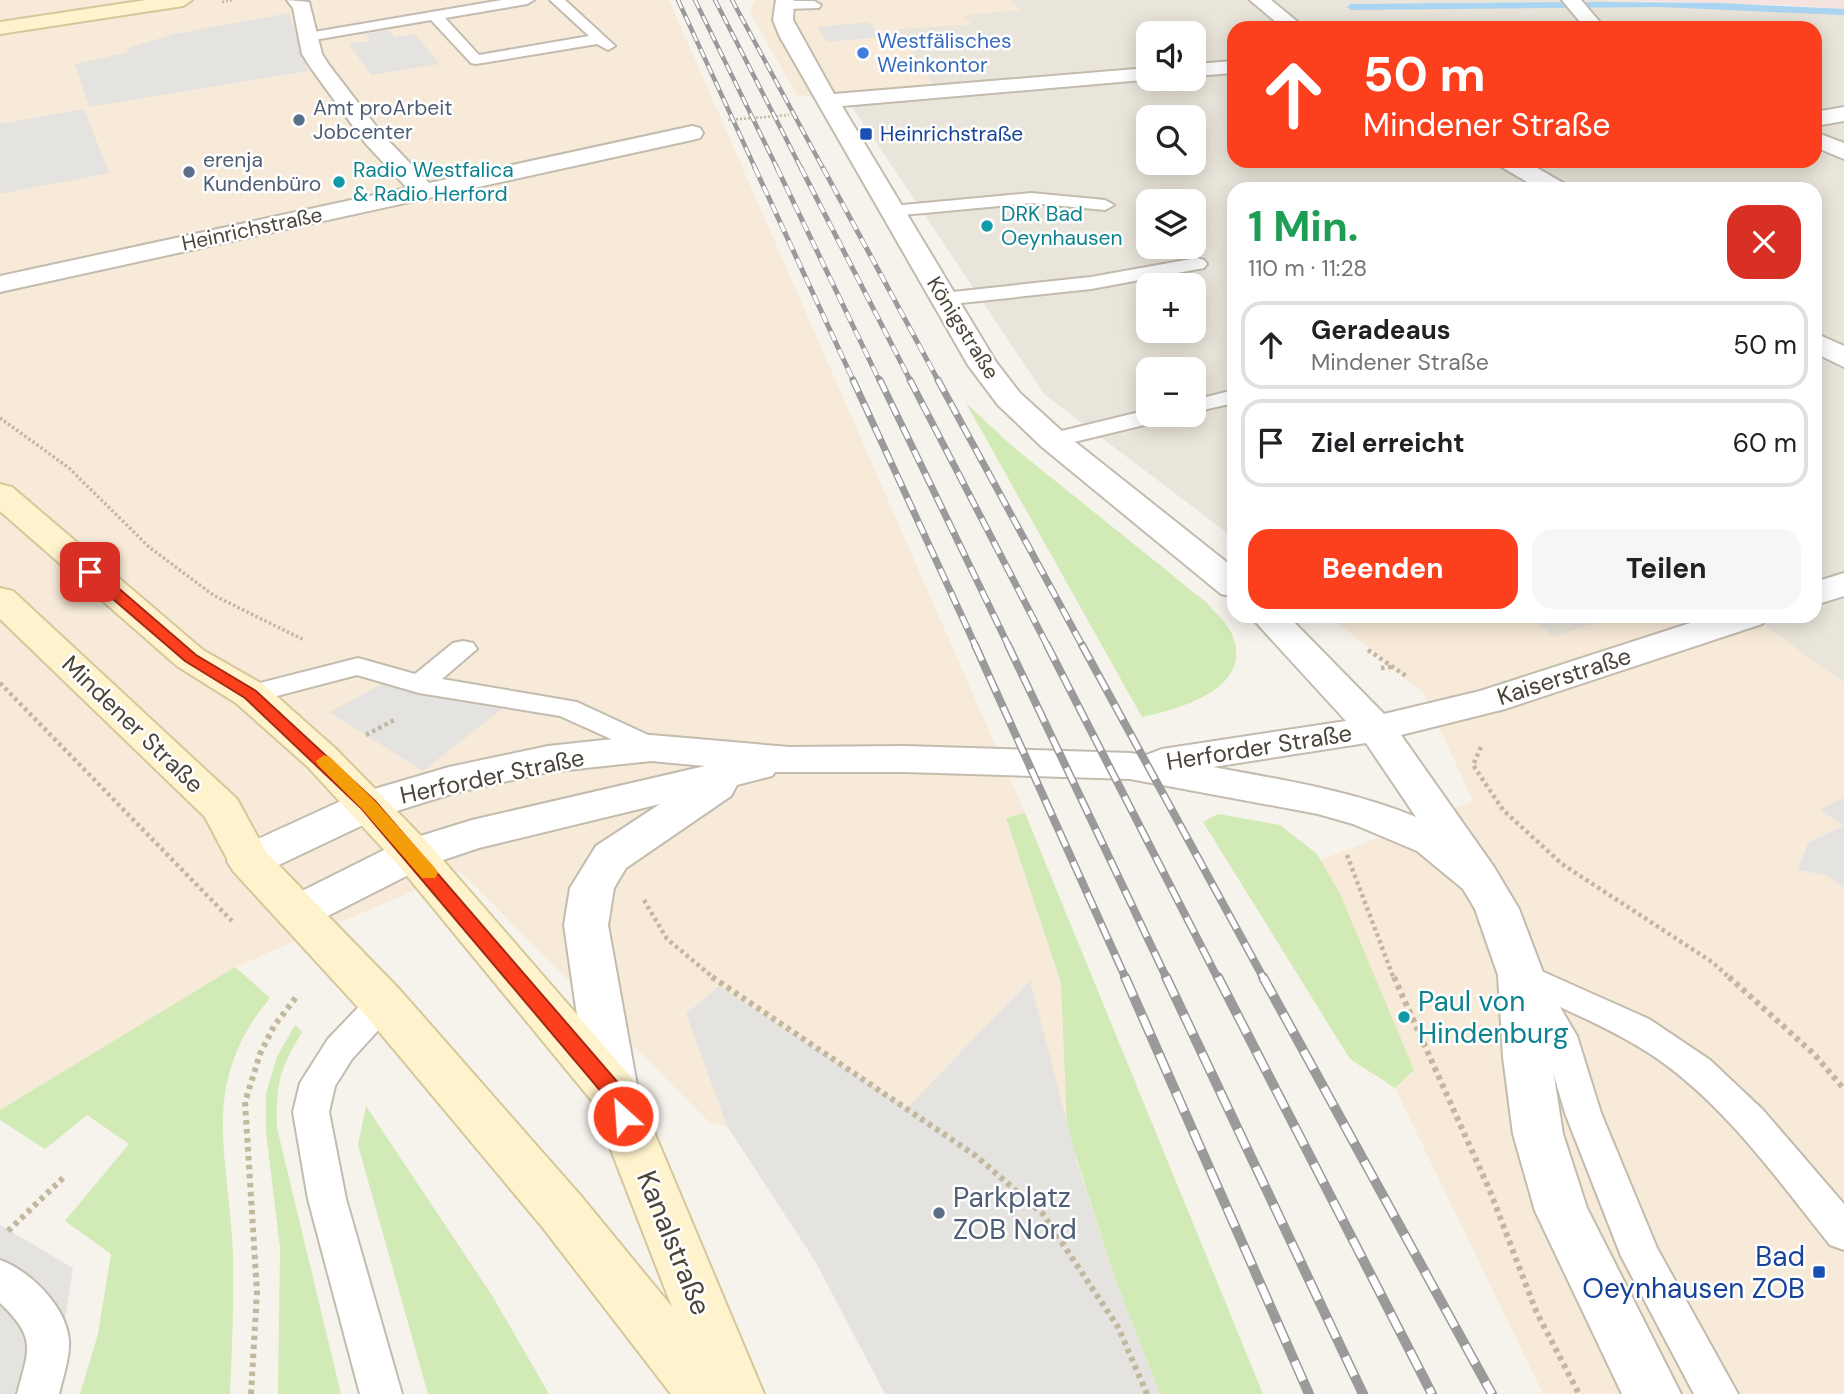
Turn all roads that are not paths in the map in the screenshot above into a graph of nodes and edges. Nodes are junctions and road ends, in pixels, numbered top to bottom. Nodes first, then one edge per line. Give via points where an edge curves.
1 (183, 0) edge
2 (296, 0) edge
3 (527, 0) edge
4 (560, 0) edge
5 (1259, 0) edge
6 (784, 3) edge
7 (814, 5) dead end
8 (1576, 6) edge
9 (435, 16) junction
10 (1286, 21) edge
11 (1589, 21) edge
12 (0, 28) edge
13 (308, 37) junction
14 (1227, 68) edge
15 (1206, 69) edge
16 (1136, 75) edge
17 (829, 106) junction
18 (1844, 114) edge
19 (1822, 118) edge
20 (692, 133) road end
21 (1822, 142) edge
22 (1844, 152) edge
23 (1520, 168) edge
24 (1544, 182) edge
25 (423, 191) junction
26 (1105, 205) dead end
27 (892, 211) junction
28 (1197, 264) dead end
29 (0, 284) edge
30 (943, 299) junction
31 (1822, 345) edge
32 (1844, 358) edge
33 (1227, 398) edge
34 (1206, 403) edge
35 (1136, 420) edge
36 (1054, 440) junction
37 (0, 494) edge
38 (1227, 580) edge
39 (1844, 584) edge
40 (1822, 592) edge
41 (0, 599) edge
42 (1275, 623) edge
43 (1728, 623) edge
44 (463, 649) dead end
45 (419, 684) junction
46 (250, 694) junction
47 (1376, 729) junction
48 (651, 748) junction
49 (789, 760) junction
50 (1130, 766) junction
51 (739, 772) junction
52 (369, 805) junction
53 (413, 854) junction
54 (249, 861) junction
55 (1479, 878) junction
56 (298, 912) junction
57 (1521, 975) junction
58 (383, 1003) junction
59 (613, 1091) junction
60 (1844, 1233) edge
61 (0, 1278) edge
62 (37, 1394) edge
63 (381, 1394) edge
64 (707, 1394) edge
65 (735, 1394) edge
66 (1652, 1394) edge
67 (1717, 1394) edge

1 - 12 main road
2 - 13 street via 302,6
3 - 9 lane
4 - 9 lane via 604,43 476,60
5 - 10 street
6 - 7 lane
6 - 17 street, Königstraße via 783,20 790,37
8 - 11 street
9 - 13 lane
13 - 25 street via 312,54 357,117
14 - 15 street
16 - 17 street
17 - 27 street, Königstraße
18 - 19 street
20 - 25 street, Heinrichstraße
21 - 22 street
23 - 24 street
25 - 29 street, Heinrichstraße
26 - 27 lane via 1031,198
27 - 30 street, Königstraße
28 - 30 lane via 1091,283
30 - 36 street, Königstraße via 983,365 1009,398
31 - 32 street
33 - 34 lane
35 - 36 lane
36 - 38 street, Königstraße
37 - 46 main road via 190,658
39 - 40 street
41 - 54 main road, Mindener Straße via 222,809
42 - 47 street
43 - 47 street, Kaiserstraße via 1491,700
44 - 45 lane
45 - 46 lane via 358,666
45 - 48 lane via 567,708
46 - 52 main road
47 - 50 street, Herforder Straße
47 - 55 street, Herforder Straße
48 - 49 street, Herforder Straße
48 - 52 street, Herforder Straße via 548,759
49 - 50 street, Herforder Straße
49 - 51 street, Herforder Straße
50 - 55 street, Herforder Straße via 1319,800 1368,814 1432,841
51 - 53 street, Herforder Straße via 472,835
51 - 59 street, Herforder Straße via 611,857 592,888 586,925
52 - 53 main road, Kanalstraße
52 - 54 street, Herforder Straße
53 - 56 street, Herforder Straße
53 - 59 main road, Kanalstraße
54 - 56 main road, Kanalstraße
55 - 57 street, Herforder Straße via 1497,909
56 - 58 main road, Kanalstraße
57 - 60 lane via 1638,1030 1688,1064 1749,1118
57 - 66 street, Herforder Straße via 1538,1134 1561,1211
57 - 67 lane via 1560,1036 1583,1113 1641,1256
58 - 63 lane via 340,1049 318,1083 311,1112 327,1199
58 - 64 main road, Kanalstraße via 562,1212
59 - 65 main road, Kanalstraße
61 - 62 lane via 38,1311 49,1331

